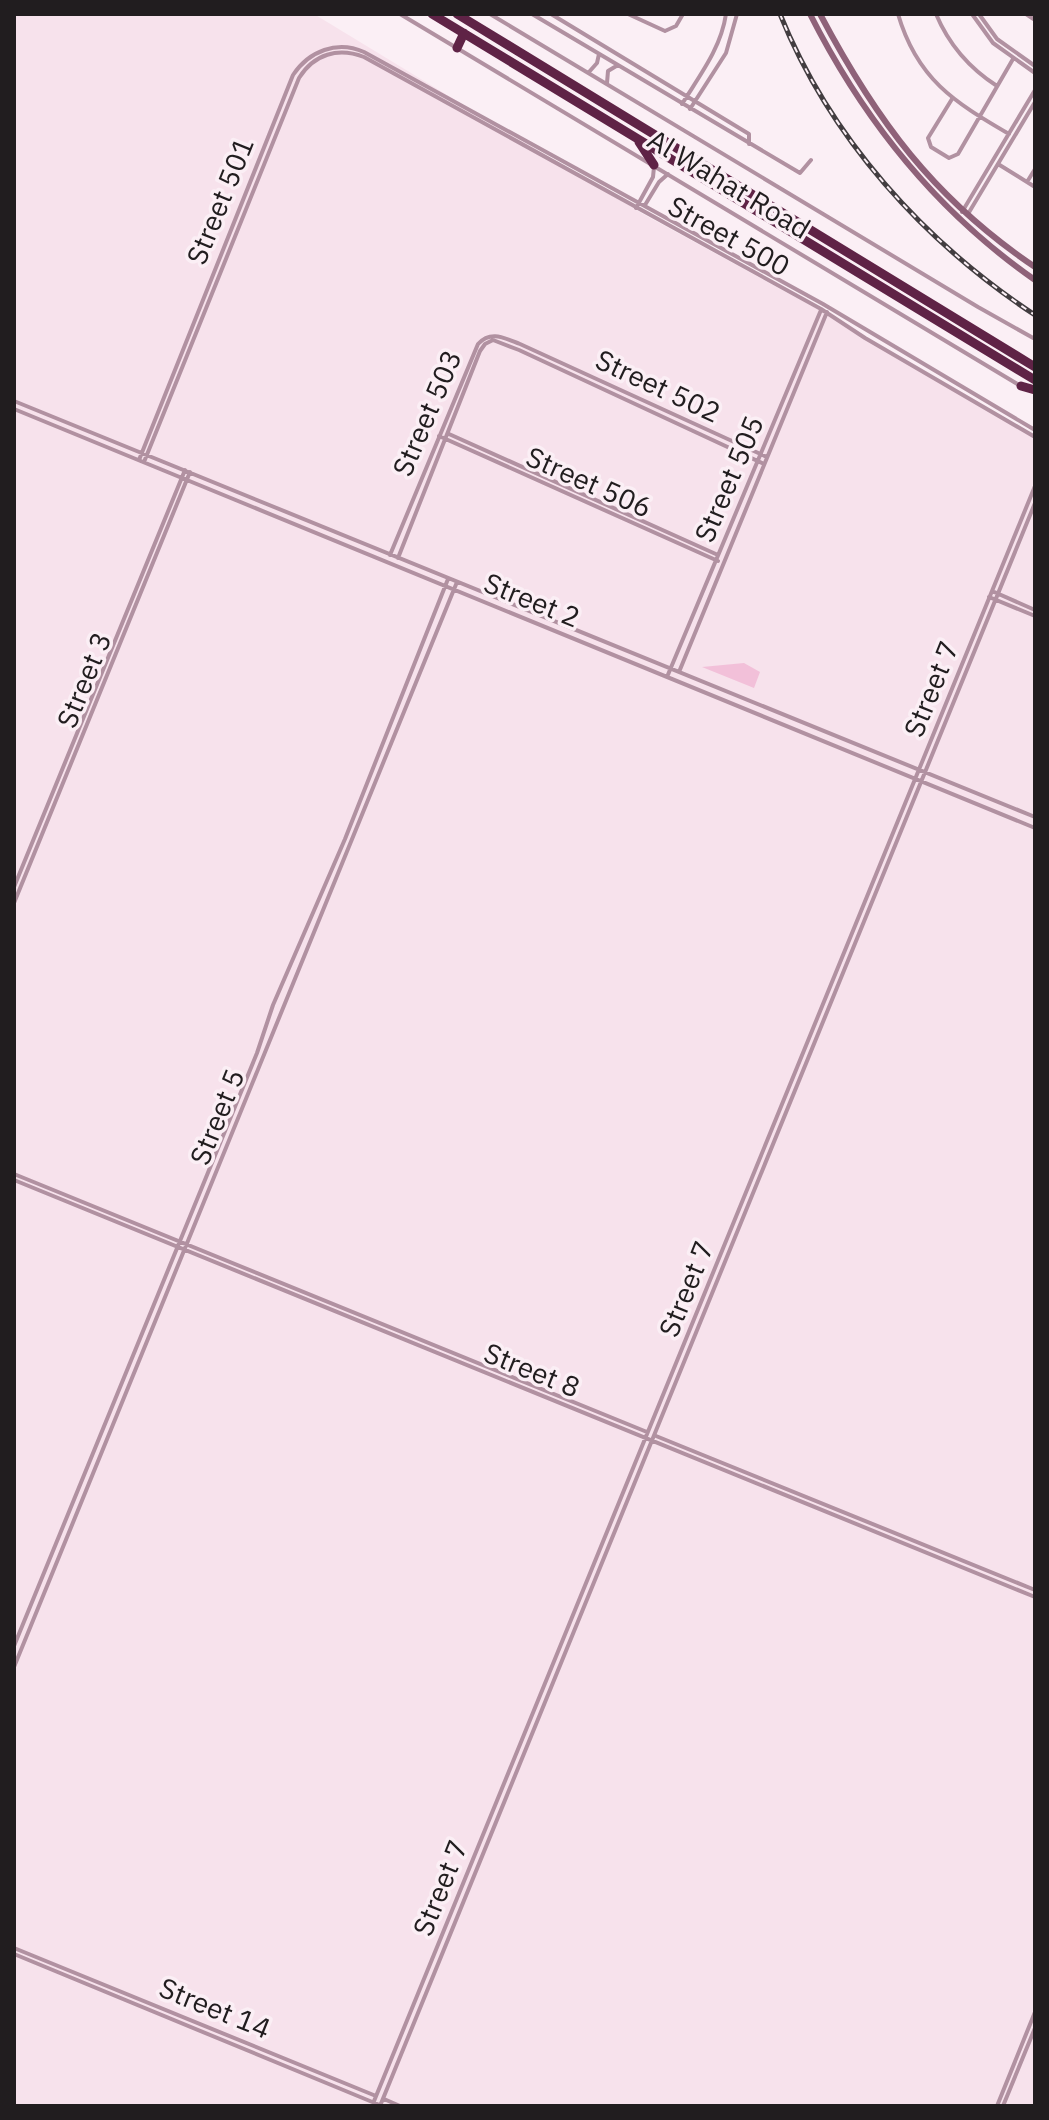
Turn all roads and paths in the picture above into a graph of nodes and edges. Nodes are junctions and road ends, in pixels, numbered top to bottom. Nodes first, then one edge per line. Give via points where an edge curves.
1 (400, 14) edge
2 (432, 14) edge
3 (458, 14) edge
4 (490, 14) edge
5 (532, 14) edge
6 (551, 14) edge
7 (628, 14) edge
8 (683, 14) edge
9 (726, 14) edge
10 (737, 14) edge
11 (810, 14) edge
12 (820, 14) edge
13 (898, 14) edge
14 (936, 14) edge
15 (972, 14) edge
16 (979, 14) edge
17 (1027, 14) edge
18 (1035, 20) edge
19 (464, 33) junction
20 (457, 48) junction
21 (599, 54) junction
22 (1013, 59) junction
23 (618, 65) junction
24 (1033, 68) edge
25 (588, 72) junction
26 (401, 74) joint
27 (607, 83) junction
28 (997, 86) junction
29 (1035, 90) edge
30 (686, 96) junction
31 (952, 99) junction
32 (695, 101) junction
33 (1035, 102) edge
34 (682, 104) junction
35 (690, 109) junction
36 (979, 117) junction
37 (1009, 134) junction
38 (638, 139) junction
39 (749, 144) junction
40 (811, 160) dead end
41 (998, 164) junction
42 (654, 165) junction
43 (1035, 169) edge
44 (669, 174) junction
45 (1027, 182) junction
46 (1035, 187) edge
47 (638, 205) junction
48 (644, 208) junction
49 (965, 214) junction
50 (1035, 267) edge
51 (1035, 280) edge
52 (825, 308) junction
53 (1035, 339) edge
54 (532, 353) joint
55 (1035, 367) edge
56 (570, 371) junction
57 (1035, 380) edge
58 (464, 384) junction
59 (1021, 386) joint
60 (1035, 392) edge
61 (14, 401) edge
62 (14, 409) edge
63 (1035, 430) edge
64 (440, 433) junction
65 (447, 436) junction
66 (1035, 437) edge
67 (144, 454) junction
68 (761, 454) junction
69 (767, 457) junction
70 (141, 461) junction
71 (761, 462) junction
72 (188, 471) junction
73 (184, 479) junction
74 (1035, 486) edge
75 (1035, 503) edge
76 (390, 555) junction
77 (398, 558) junction
78 (720, 559) junction
79 (448, 579) junction
80 (457, 582) junction
81 (445, 586) junction
82 (454, 589) junction
83 (992, 591) junction
84 (989, 597) junction
85 (998, 597) junction
86 (1035, 614) edge
87 (671, 669) junction
88 (679, 672) junction
89 (667, 677) junction
90 (918, 770) junction
91 (925, 772) junction
92 (914, 779) junction
93 (921, 781) junction
94 (1035, 817) edge
95 (1035, 828) edge
96 (14, 887) edge
97 (14, 903) edge
98 (296, 952) junction
99 (304, 956) junction
100 (14, 1174) edge
101 (14, 1180) edge
102 (178, 1244) junction
103 (185, 1247) junction
104 (647, 1435) junction
105 (654, 1438) junction
106 (1035, 1590) edge
107 (1035, 1597) edge
108 (14, 1646) edge
109 (14, 1667) edge
110 (14, 1948) edge
111 (14, 1954) edge
112 (1035, 2012) edge
113 (1035, 2028) edge
114 (376, 2096) junction
115 (373, 2104) edge
116 (382, 2104) edge
117 (400, 2106) edge
118 (997, 2106) edge
119 (1003, 2106) edge

1 - 20 street, Al Wahat Road
2 - 19 highway, Al Wahat Road
3 - 55 highway, Al Wahat Road
4 - 25 street, Al Wahat Road
5 - 21 street
6 - 30 street
7 - 8 street via 665,31
9 - 30 street via 720,40
10 - 32 street via 726,53
11 - 51 street via 860,101 910,168 963,223
12 - 49 street via 892,133
13 - 31 street via 918,61
14 - 28 street via 958,53
15 - 22 street via 993,43
16 - 24 street via 997,39
17 - 18 street
19 - 20 highway
19 - 38 highway, Al Wahat Road
20 - 42 street, Al Wahat Road
21 - 23 street
21 - 25 street
22 - 24 street
22 - 28 street
23 - 27 street via 608,71
23 - 34 street
25 - 27 street, Al Wahat Road
26 - 47 street, Street 500
26 - 67 street, Street 501 via 354,50 325,55 307,66
27 - 53 street, Al Wahat Road
28 - 36 street
29 - 37 street
30 - 32 street
30 - 34 street
31 - 36 street
31 - 36 street via 928,138 943,156 958,154
32 - 35 street
32 - 39 street via 749,134
33 - 41 street
34 - 35 street
35 - 39 street
36 - 37 street
37 - 49 street
38 - 42 highway
38 - 57 highway, Al Wahat Road
39 - 40 street via 800,173
41 - 45 street
41 - 49 street
42 - 44 street, Al Wahat Road
42 - 47 street
43 - 45 street
44 - 48 street
44 - 59 street, Al Wahat Road
45 - 46 street
47 - 48 street, Street 500
48 - 52 street, Street 500
49 - 50 street
52 - 63 street, Street 500
52 - 66 street, Street 500 via 865,338
52 - 68 street, Street 505
52 - 69 street, Street 505
54 - 56 street, Street 502
54 - 58 street, Street 503 via 489,342
56 - 68 street, Street 502
56 - 71 street, Street 502
58 - 64 street, Street 503
58 - 65 street, Street 503
59 - 60 highway
61 - 67 street, Street 2
62 - 70 street, Street 2
64 - 65 street, Street 506
64 - 76 street, Street 503
65 - 77 street, Street 503
65 - 78 street, Street 506
67 - 70 street, Street 501
67 - 72 street, Street 2
68 - 69 street, Street 502
68 - 71 street, Street 505
69 - 71 street, Street 505
70 - 73 street, Street 2
71 - 78 street, Street 505
72 - 73 street, Street 3
72 - 76 street, Street 2
73 - 81 street, Street 2
73 - 96 street, Street 3
73 - 97 street, Street 3
74 - 83 street, Street 7
75 - 85 street, Street 7
76 - 77 street, Street 2
77 - 79 street, Street 2
78 - 87 street, Street 505
78 - 88 street, Street 505
79 - 80 street, Street 2
79 - 81 street, Street 5
80 - 82 street, Street 5
80 - 87 street, Street 2
81 - 82 street, Street 2
81 - 98 street, Street 5
82 - 89 street, Street 2
82 - 99 street, Street 5
83 - 84 street, Street 7
83 - 85 street
84 - 85 street
84 - 90 street, Street 7
85 - 86 street
85 - 91 street, Street 7
87 - 88 street, Street 2
87 - 89 street, Street 505
88 - 90 street, Street 2
89 - 92 street, Street 2
90 - 91 street, Street 2
90 - 92 street, Street 7
91 - 93 street, Street 7
91 - 94 street, Street 2
92 - 93 street, Street 2
92 - 104 street, Street 7
93 - 95 street, Street 2
93 - 105 street, Street 7
98 - 99 street
98 - 102 street, Street 5
99 - 103 street, Street 5
100 - 102 street, Street 8
101 - 102 street, Street 8
102 - 103 street, Street 8
102 - 108 street, Street 5
103 - 104 street, Street 8
103 - 109 street, Street 5
104 - 105 street, Street 8
104 - 114 street, Street 7
105 - 106 street, Street 8
105 - 107 street, Street 8
105 - 116 street, Street 7
110 - 114 street, Street 14
111 - 115 street, Street 14
112 - 118 street
113 - 119 street
114 - 115 street, Street 7
114 - 116 street, Street 14
115 - 116 street, Street 14
116 - 117 street, Street 14

